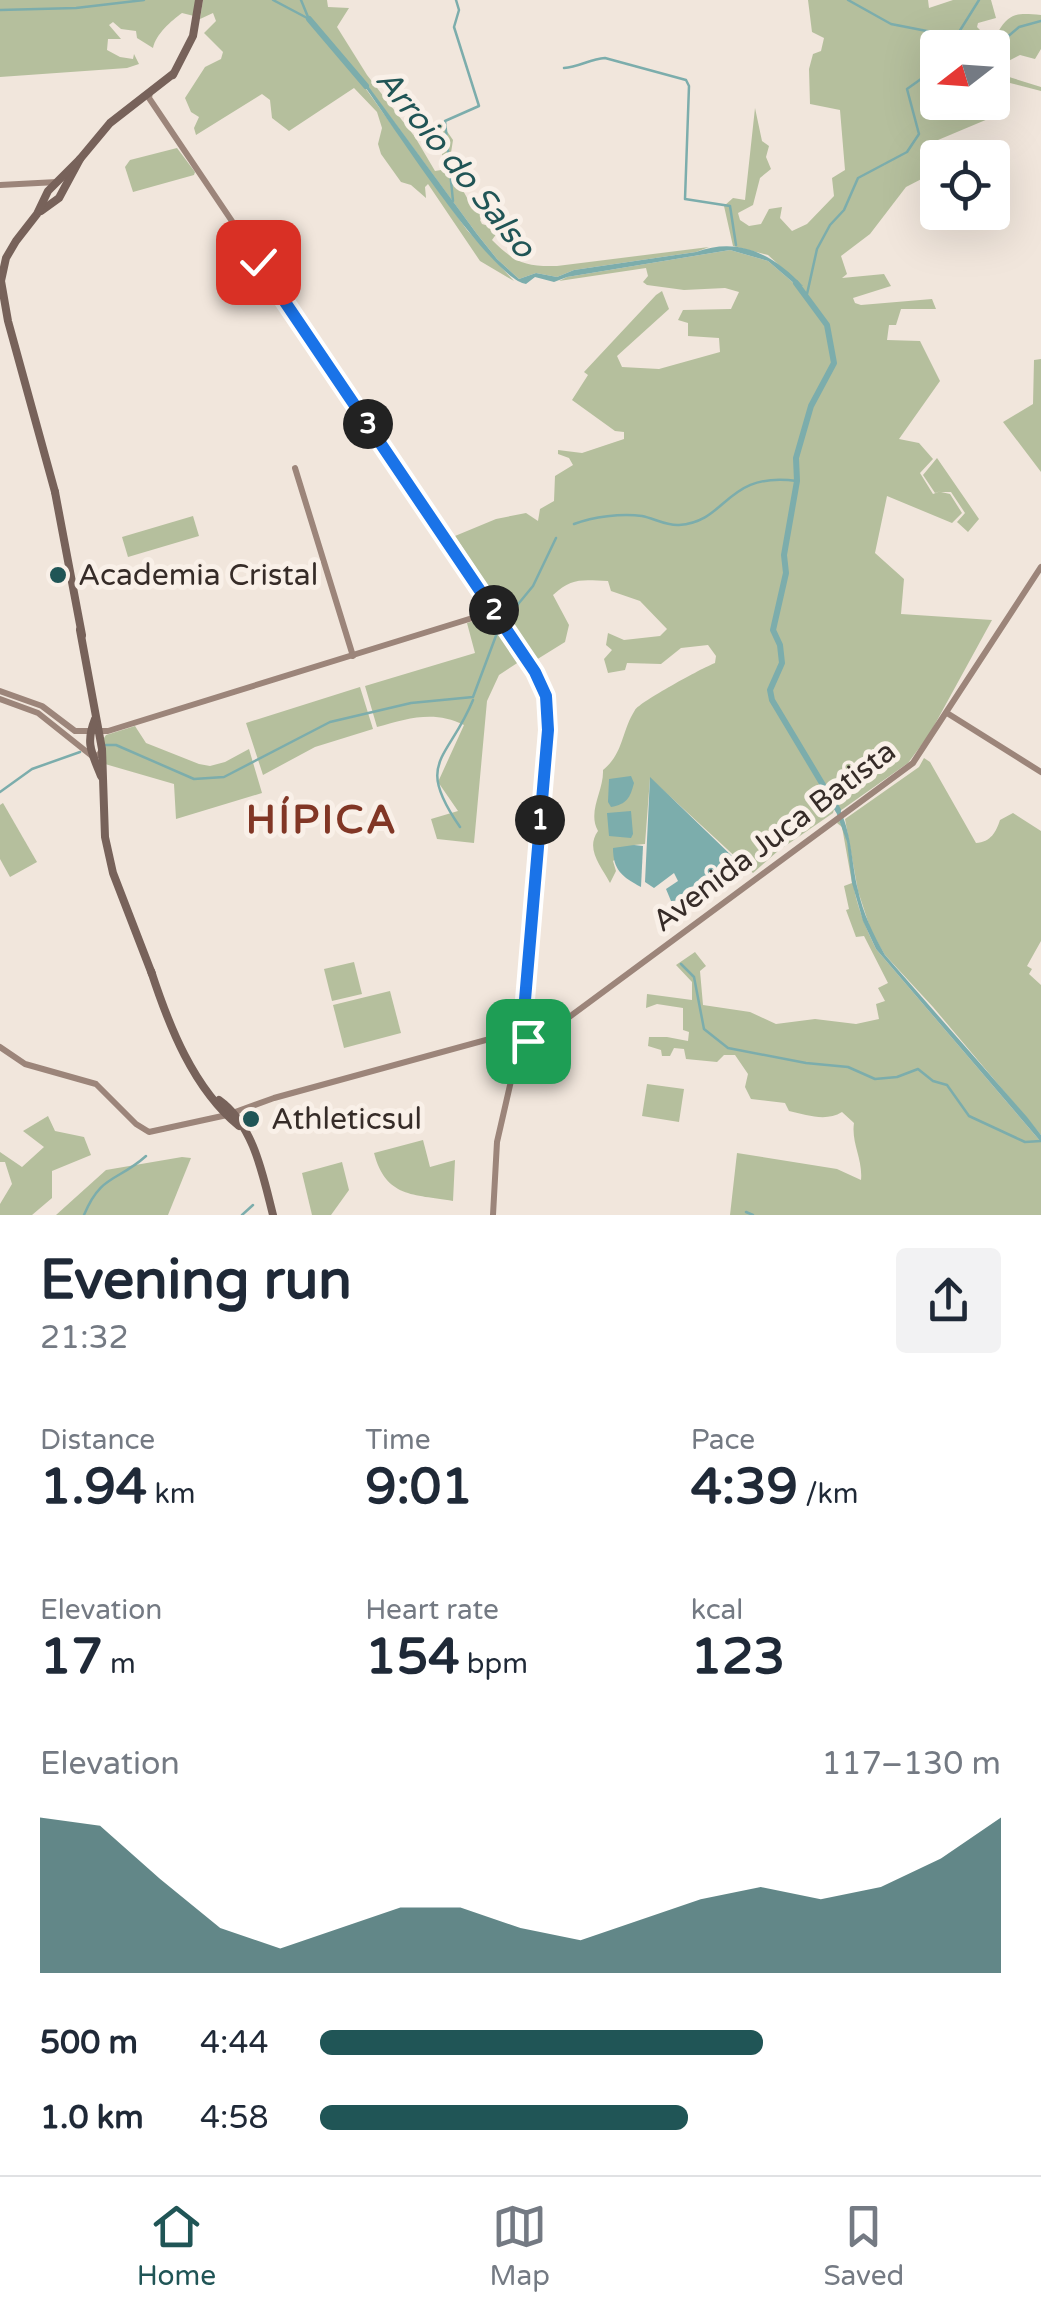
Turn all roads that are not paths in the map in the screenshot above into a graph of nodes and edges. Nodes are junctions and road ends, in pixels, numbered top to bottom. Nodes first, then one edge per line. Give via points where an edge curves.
1 (199, 0) edge
2 (147, 96) junction
3 (80, 160) junction
4 (56, 182) junction
5 (39, 184) junction
6 (0, 185) edge
7 (66, 188) junction
8 (48, 192) junction
9 (59, 198) junction
10 (37, 214) junction
11 (295, 468) dead end
12 (1041, 567) edge
13 (495, 611) junction
14 (353, 656) junction
15 (0, 691) edge
16 (0, 698) edge
17 (948, 714) junction
18 (65, 729) junction
19 (95, 729) junction
20 (102, 749) junction
21 (91, 755) junction
22 (1041, 772) edge
23 (104, 784) junction
24 (572, 1014) junction
25 (526, 1031) junction
26 (538, 1042) junction
27 (0, 1048) edge
28 (512, 1079) junction
29 (227, 1111) junction
30 (273, 1215) edge
31 (493, 1215) edge

1 - 2 main road via 188,50
2 - 3 main road via 110,123
2 - 13 street
3 - 4 main road
3 - 7 main road
4 - 5 street
4 - 7 street
4 - 8 main road
5 - 6 street
5 - 8 street
7 - 9 main road
8 - 9 street
8 - 10 main road
9 - 10 main road
10 - 19 main road via 9,251 1,281 55,492
11 - 14 street
12 - 17 street, Avenida Juca Batista
13 - 14 street
13 - 25 street via 535,672 548,711
14 - 19 street
15 - 18 street via 42,706
16 - 18 street
17 - 22 street
17 - 24 street, Avenida Juca Batista via 912,763
18 - 19 street
18 - 21 street
19 - 20 main road
19 - 21 main road
20 - 21 street
20 - 23 main road
21 - 23 main road
23 - 29 main road via 111,862 139,941 193,1068
24 - 25 street, Avenida Juca Batista
24 - 26 street, Avenida Juca Batista
25 - 26 street
25 - 26 street via 540,1034
25 - 28 street, Avenida Juca Batista
25 - 29 street
26 - 28 street, Avenida Juca Batista
27 - 29 street via 28,1065 90,1081 149,1132
28 - 31 street, Avenida Juca Batista via 497,1142
29 - 30 main road via 262,1166

